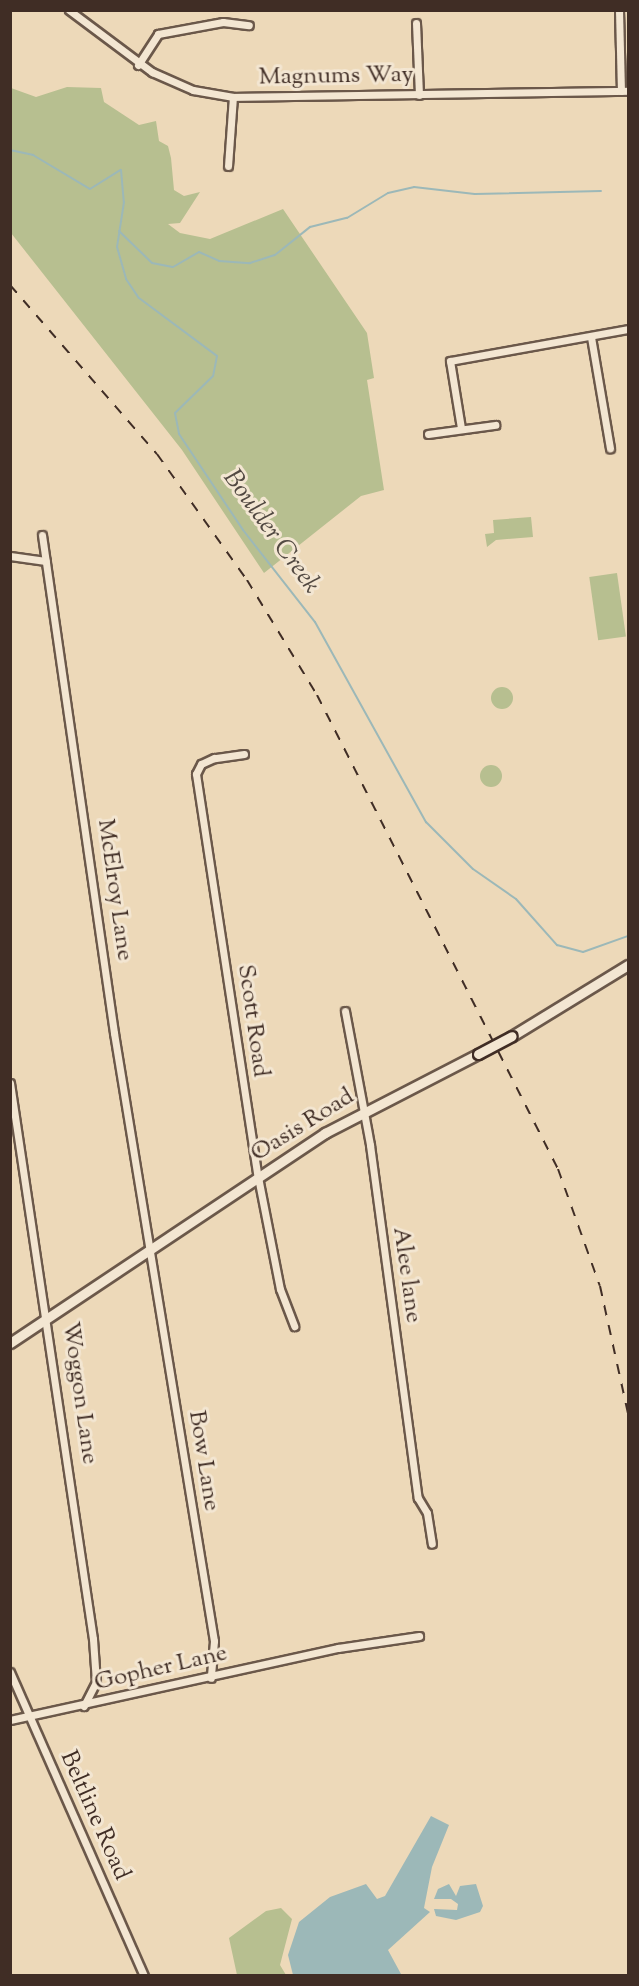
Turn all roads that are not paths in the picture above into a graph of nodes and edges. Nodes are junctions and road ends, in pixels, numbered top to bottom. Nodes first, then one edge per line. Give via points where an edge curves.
1 (69, 10) edge
2 (620, 10) edge
3 (416, 23) dead end
4 (249, 25) dead end
5 (138, 65) junction
6 (625, 91) edge
7 (419, 95) junction
8 (233, 97) junction
9 (228, 166) dead end
10 (628, 328) edge
11 (591, 337) junction
12 (495, 425) dead end
13 (461, 428) junction
14 (428, 434) dead end
15 (610, 448) dead end
16 (42, 535) dead end
17 (10, 556) edge
18 (46, 561) junction
19 (244, 754) dead end
20 (628, 965) edge
21 (345, 1011) dead end
22 (10, 1083) edge
23 (363, 1111) junction
24 (258, 1177) junction
25 (150, 1250) junction
26 (49, 1318) junction
27 (294, 1326) dead end
28 (10, 1343) edge
29 (432, 1544) dead end
30 (419, 1636) dead end
31 (10, 1672) edge
32 (211, 1678) junction
33 (84, 1706) junction
34 (28, 1716) junction
35 (10, 1720) edge
36 (144, 1976) edge

1 - 5 street, Magnums Way
2 - 6 street
3 - 7 street
4 - 5 street via 223,22 158,34
5 - 8 street, Magnums Way via 193,90
6 - 7 street, Magnums Way
7 - 8 street, Magnums Way
8 - 9 street
10 - 11 street
11 - 13 street via 450,362
11 - 15 street
12 - 13 street
13 - 14 street
16 - 18 street, McElroy Lane
17 - 18 street
18 - 25 street, McElroy Lane
19 - 24 street, Scott Road via 214,758 201,764 196,774
20 - 23 main road, Oasis Road, bridge via 512,1036
21 - 23 street, Alee lane
22 - 26 street, Woggon Lane
23 - 24 main road, Oasis Road
23 - 29 street, Alee lane via 418,1498 428,1513
24 - 25 main road, Oasis Road
24 - 27 street, Scott Road via 280,1289
25 - 26 main road, Oasis Road
25 - 32 street, Bow Lane via 214,1641
26 - 28 main road, Oasis Road
26 - 33 street, Woggon Lane via 96,1674
30 - 32 street, Gopher Lane
31 - 34 street, Beltline Road
32 - 33 street, Gopher Lane
33 - 34 street, Gopher Lane
34 - 35 street, Gopher Lane
34 - 36 street, Beltline Road

